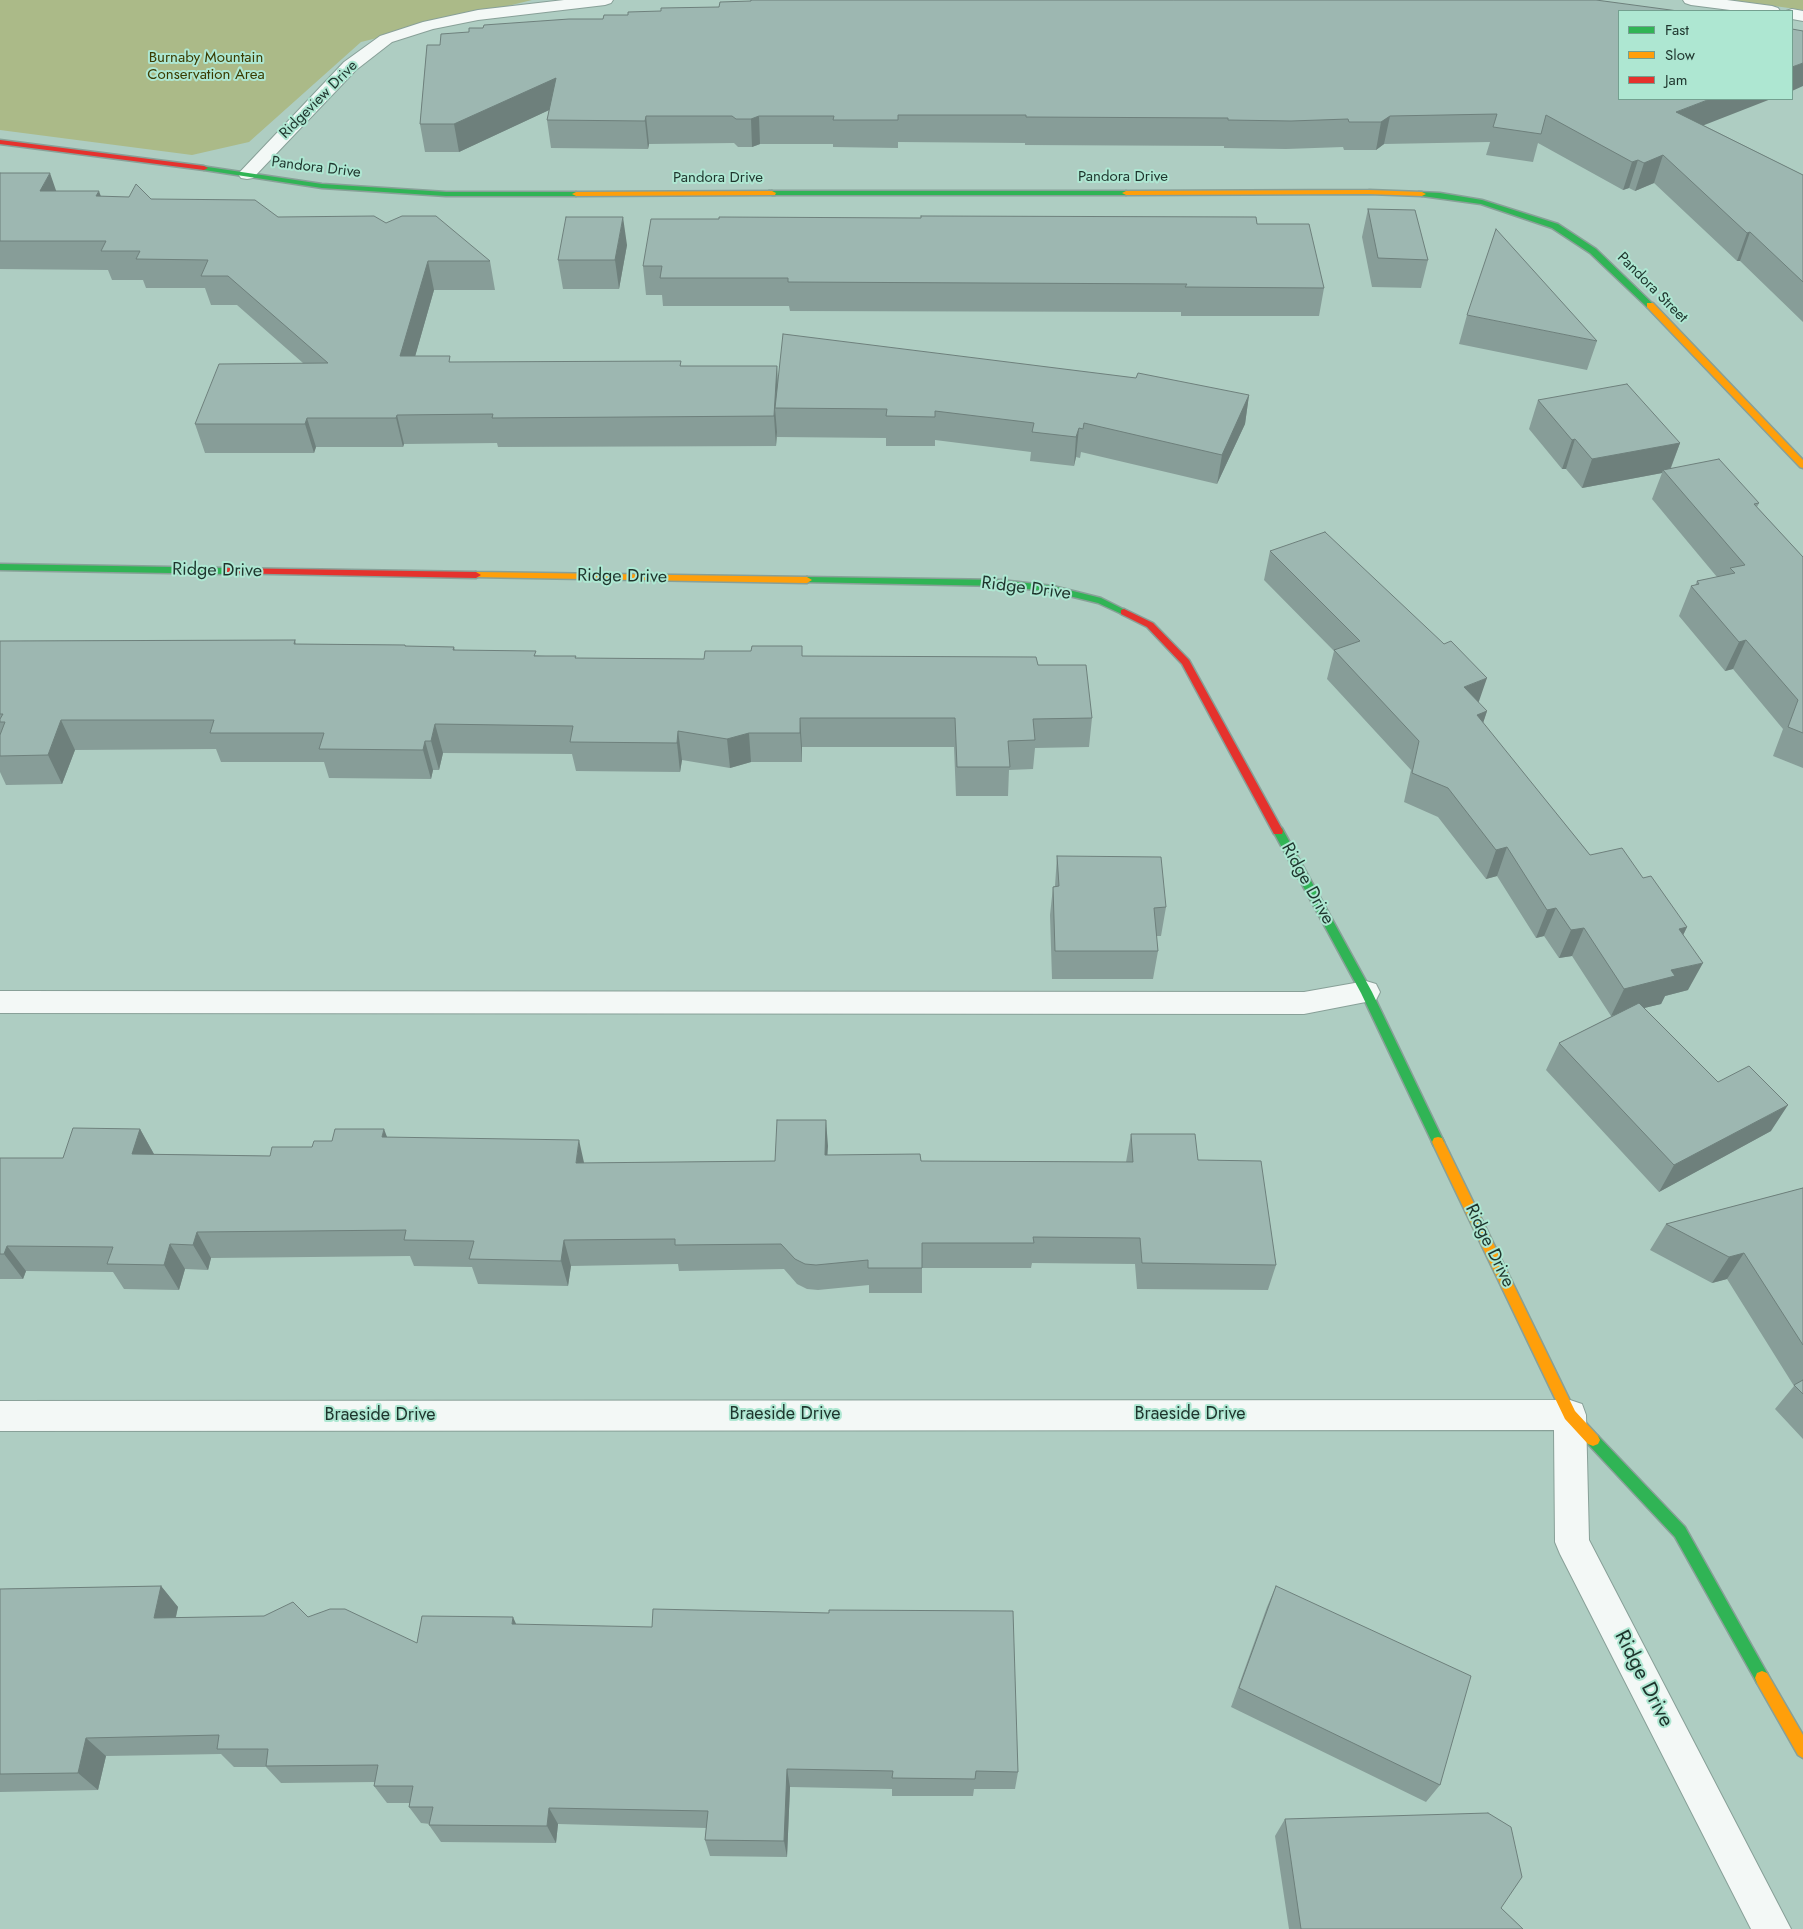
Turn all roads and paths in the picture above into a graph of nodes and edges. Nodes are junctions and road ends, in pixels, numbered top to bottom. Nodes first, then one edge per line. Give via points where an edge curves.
1 (605, 0) edge
2 (1691, 0) edge
3 (1765, 10) edge
4 (0, 142) edge
5 (248, 174) junction
6 (1440, 195) joint
7 (1803, 465) edge
8 (0, 567) edge
9 (1366, 992) junction
10 (0, 1002) edge
11 (1570, 1415) junction
12 (0, 1416) edge
13 (1803, 1750) edge
14 (1772, 1929) edge

1 - 5 street, Ridgeview Drive via 478,15 429,25 386,39 350,66
2 - 3 street
4 - 5 street, Pandora Drive
5 - 6 street, Pandora Drive via 322,186 446,194 1369,192
6 - 7 street, Pandora Street via 1524,214 1555,226 1593,251 1638,293
8 - 9 street, Ridge Drive via 1001,583 1053,589 1101,602 1150,626 1186,662
9 - 10 street via 1304,1003
9 - 11 street, Ridge Drive
11 - 12 street, Braeside Drive
11 - 13 street, Ridge Drive via 1680,1532
11 - 14 street, Ridge Drive via 1572,1542

